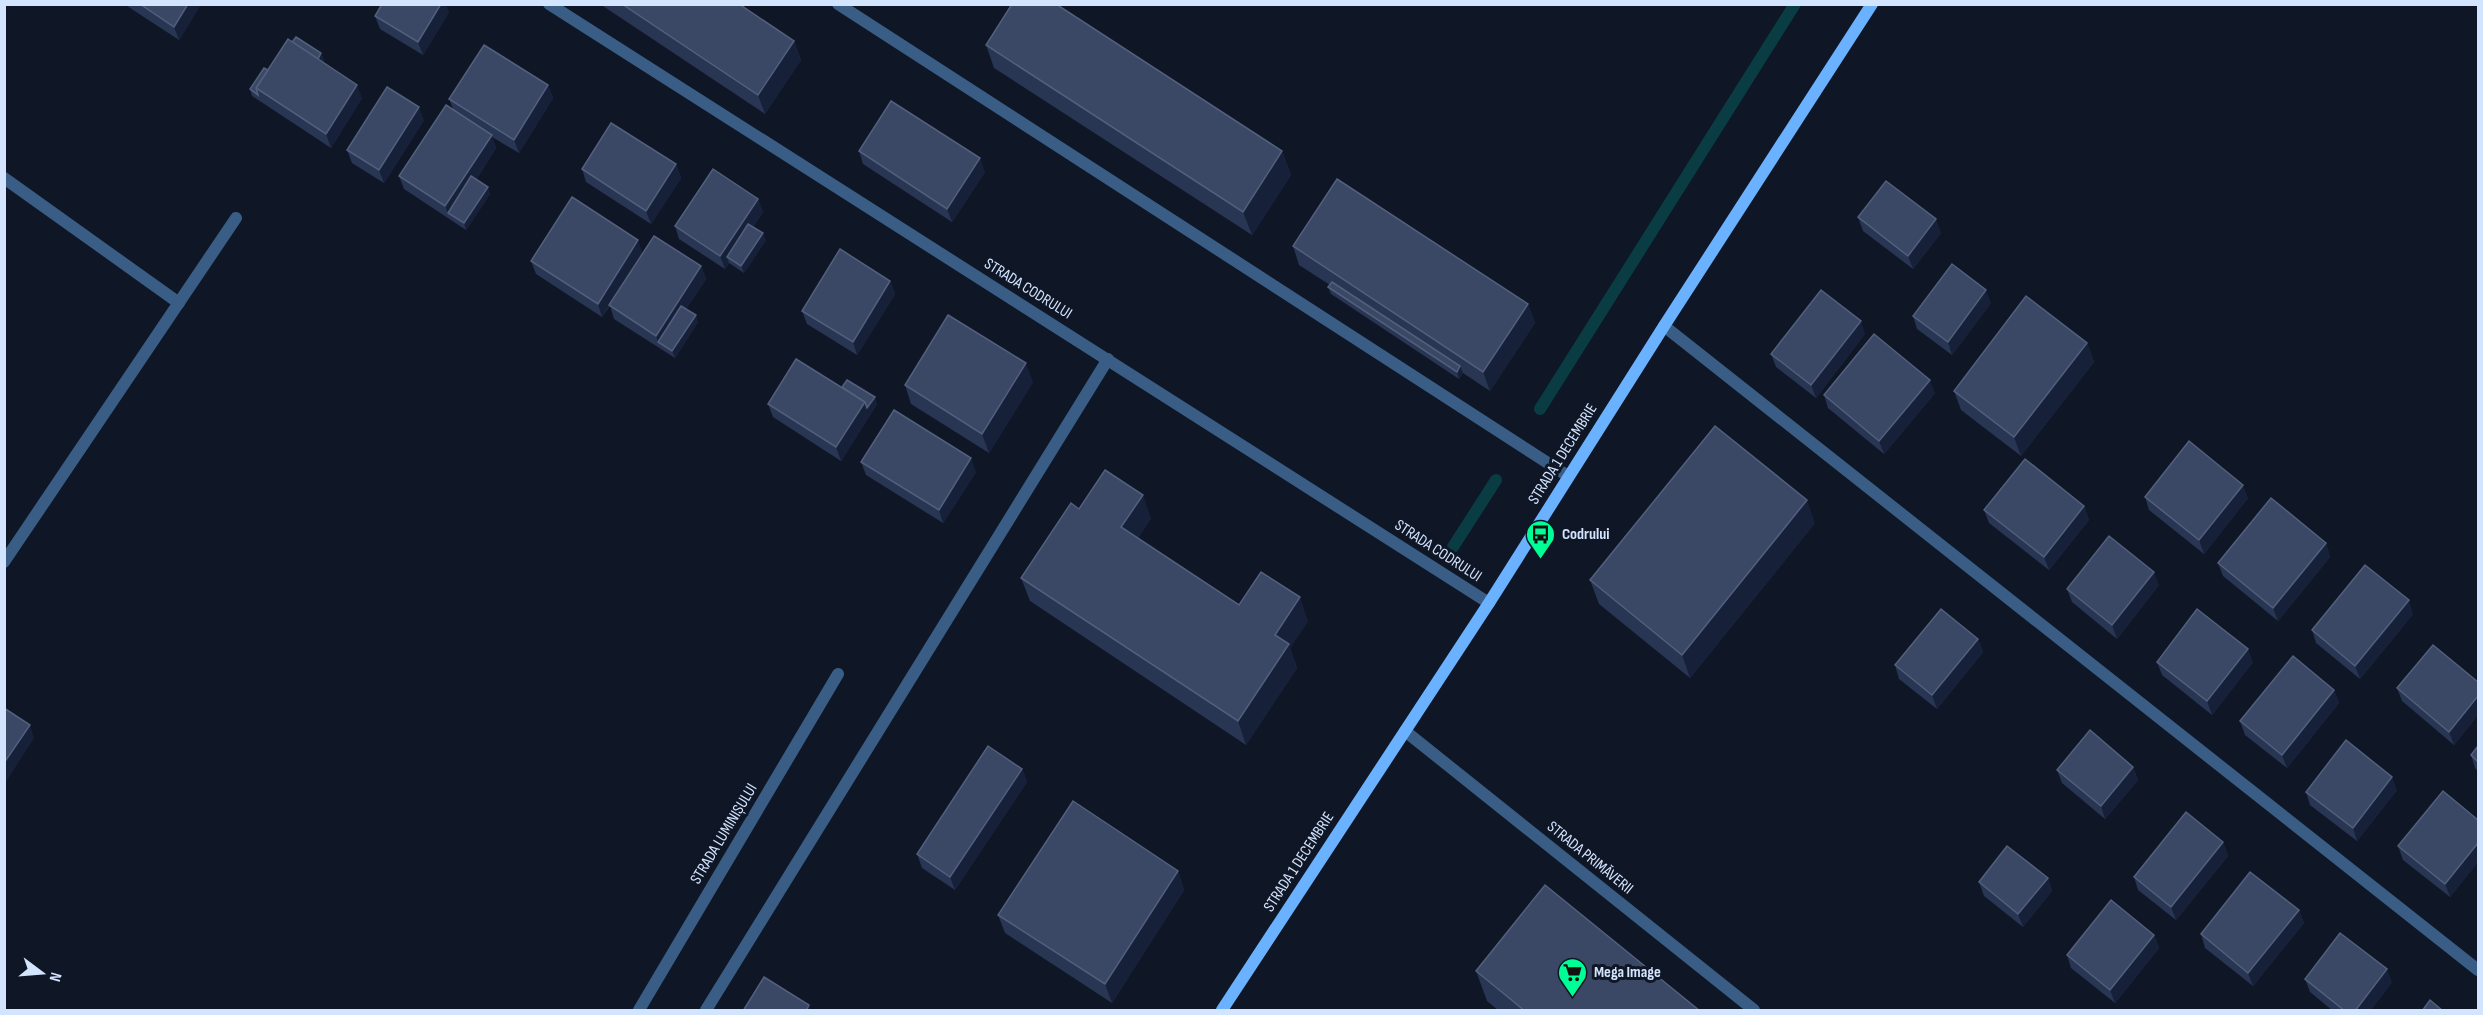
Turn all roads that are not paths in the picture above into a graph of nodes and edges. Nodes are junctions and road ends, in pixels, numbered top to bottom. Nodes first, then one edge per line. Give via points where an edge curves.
1 (549, 4) edge
2 (838, 4) edge
3 (1872, 4) edge
4 (4, 178) edge
5 (236, 218) dead end
6 (179, 303) junction
7 (1664, 326) junction
8 (1108, 359) junction
9 (1568, 476) junction
10 (4, 562) edge
11 (1489, 603) junction
12 (838, 674) dead end
13 (1405, 731) junction
14 (2478, 970) edge
15 (639, 1011) edge
16 (706, 1011) edge
17 (1222, 1011) edge
18 (1754, 1011) edge

1 - 8 street, STRADA CODRULUI
2 - 9 street
3 - 7 main road, STRADA 1 DECEMBRIE
4 - 6 street
5 - 6 street
6 - 10 street
7 - 9 main road, STRADA 1 DECEMBRIE
7 - 14 street
8 - 11 street, STRADA CODRULUI
8 - 16 street
9 - 11 main road, STRADA 1 DECEMBRIE
11 - 13 main road, STRADA 1 DECEMBRIE
12 - 15 street, STRADA LUMINIȘULUI
13 - 17 main road, STRADA 1 DECEMBRIE
13 - 18 street, STRADA PRIMĂVERII

